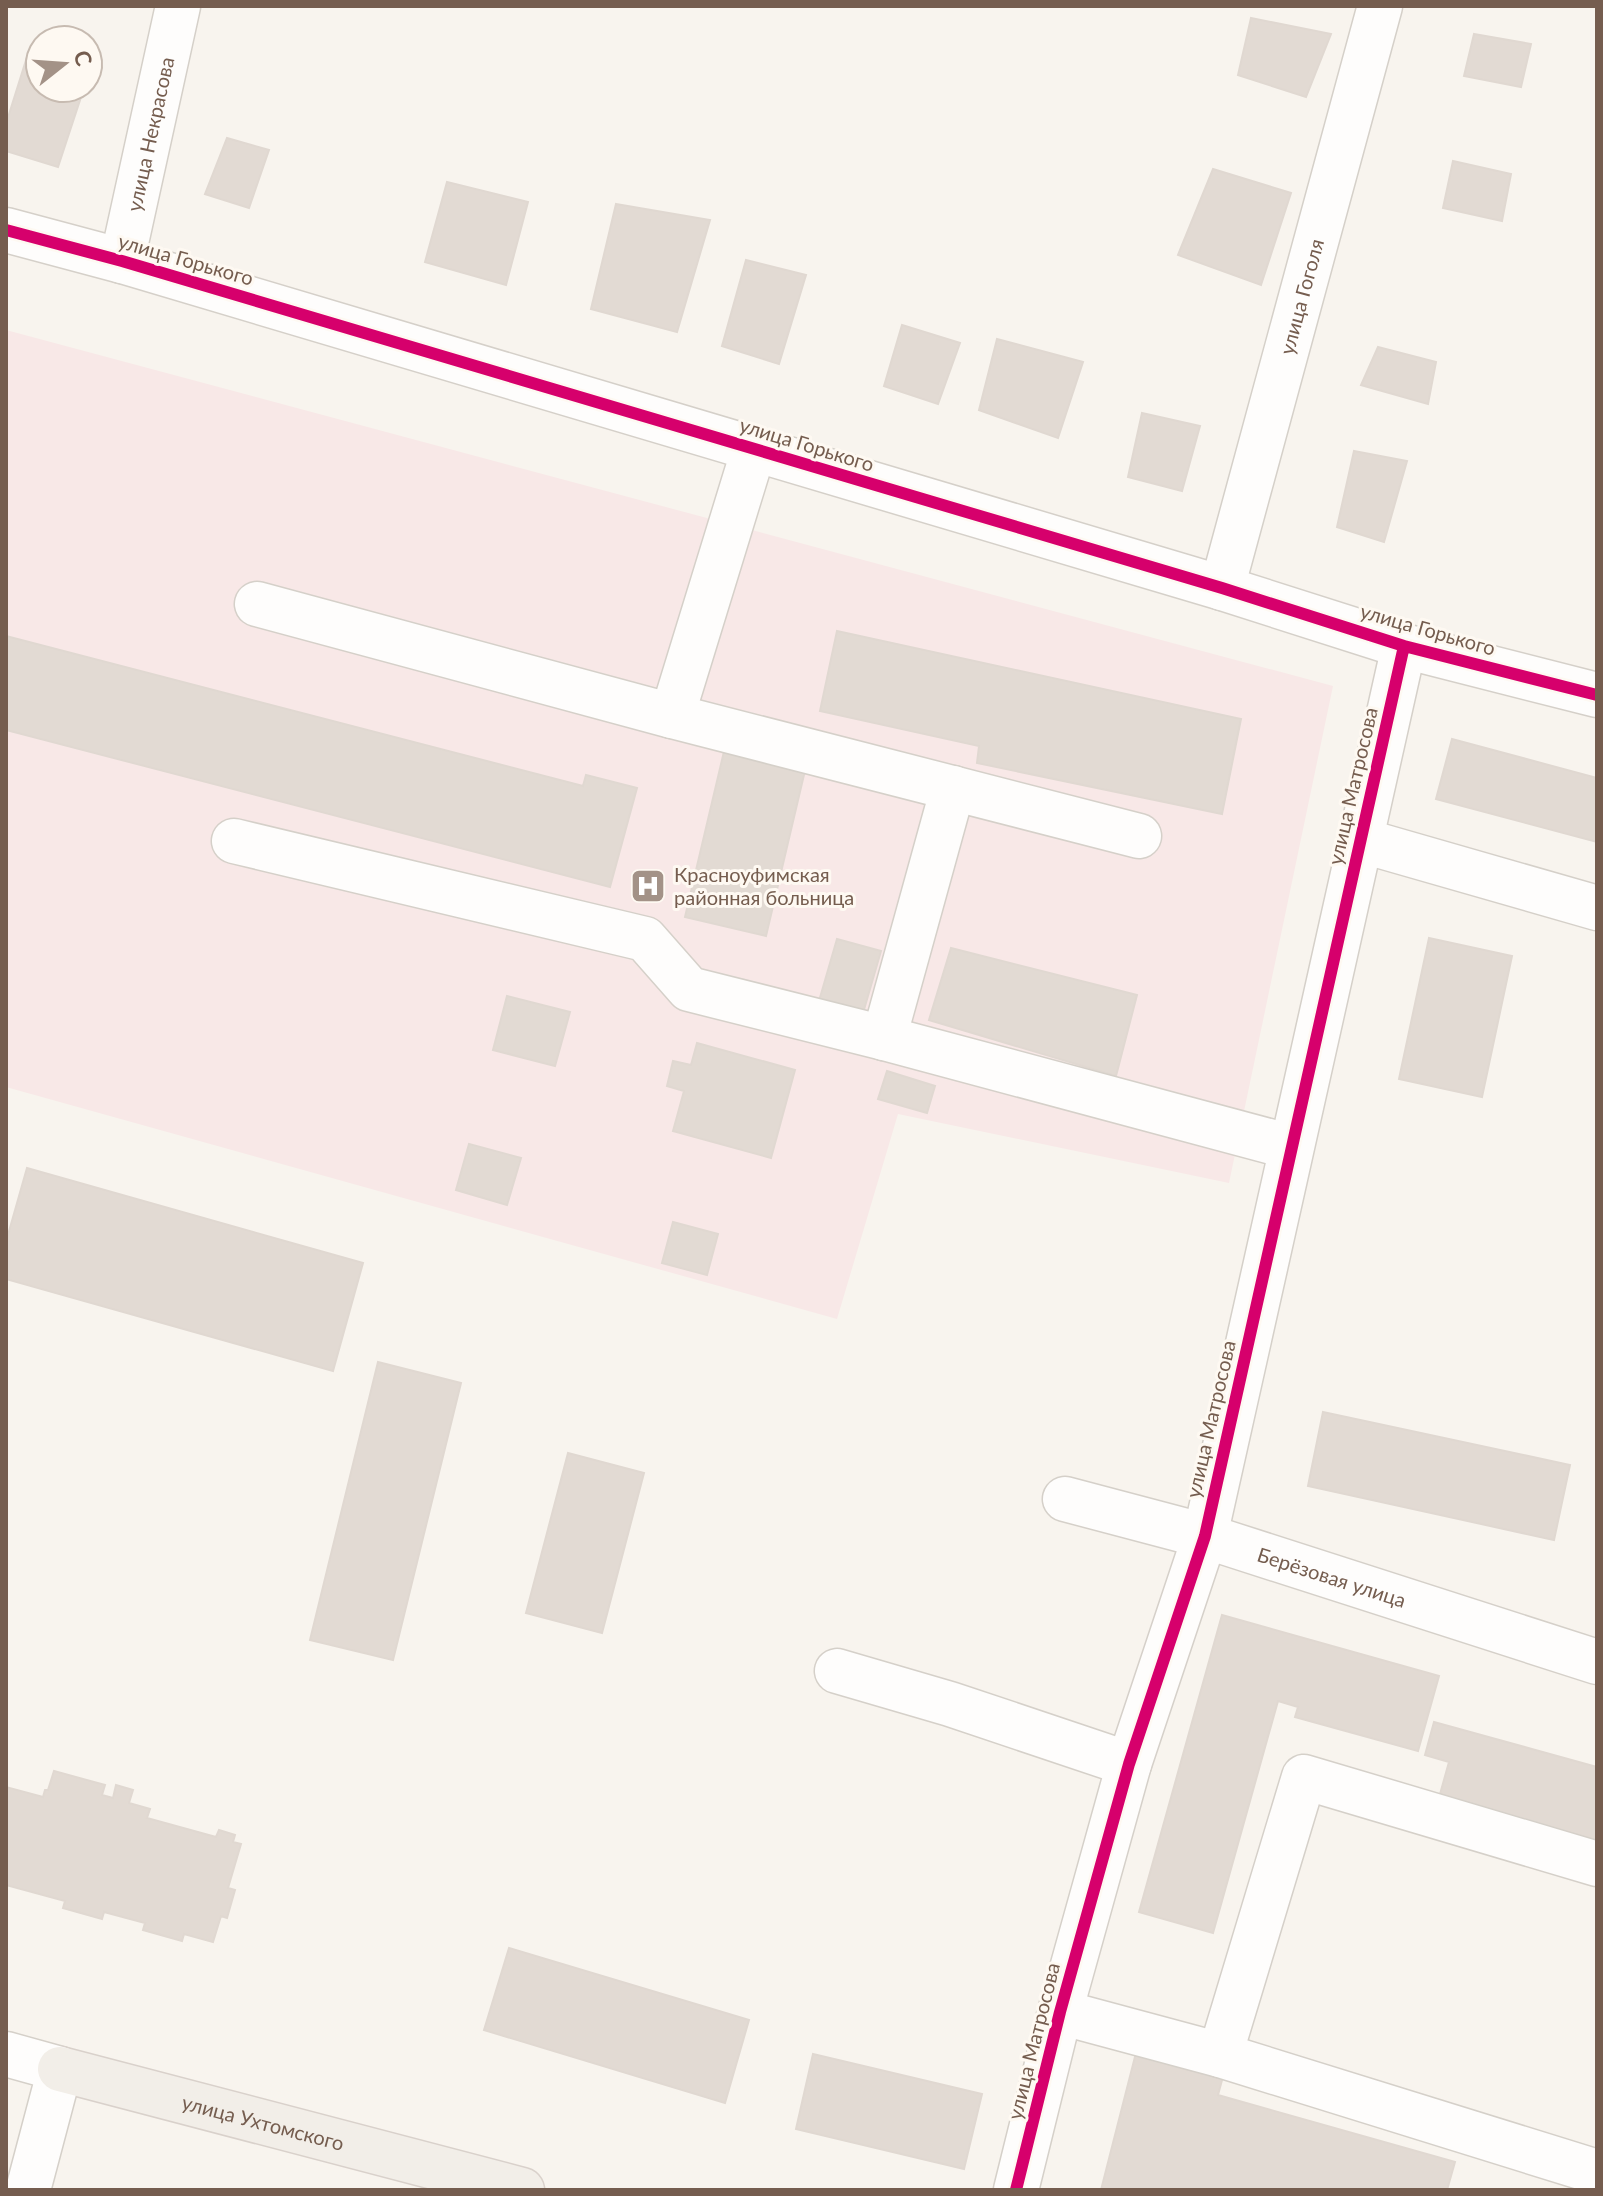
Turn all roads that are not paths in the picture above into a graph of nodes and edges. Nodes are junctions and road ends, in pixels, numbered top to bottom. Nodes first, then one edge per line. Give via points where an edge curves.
1 (178, 6) edge
2 (1380, 6) edge
3 (6, 230) edge
4 (122, 261) junction
5 (754, 449) junction
6 (1222, 588) junction
7 (257, 604) dead end
8 (1404, 646) junction
9 (1597, 695) edge
10 (672, 716) junction
11 (953, 788) junction
12 (1139, 836) dead end
13 (1360, 840) junction
14 (234, 841) dead end
15 (1597, 908) edge
16 (884, 1038) junction
17 (1291, 1147) junction
18 (1065, 1499) dead end
19 (1205, 1536) junction
20 (1597, 1662) edge
21 (837, 1671) dead end
22 (1129, 1764) junction
23 (1597, 1864) edge
24 (1060, 2012) junction
25 (6, 2054) edge
26 (1220, 2055) junction
27 (60, 2069) junction
28 (1597, 2172) edge
29 (28, 2190) edge
30 (522, 2190) edge
31 (1016, 2190) edge

1 - 4 street, улица Некрасова
2 - 6 street, улица Гоголя
3 - 4 street, улица Горького
4 - 5 street, улица Горького
5 - 6 street, улица Горького
5 - 10 street
6 - 8 street, улица Горького
7 - 10 street
8 - 9 street, улица Горького
8 - 13 street, улица Матросова
10 - 11 street
11 - 12 street
11 - 16 street
13 - 15 street
13 - 17 street, улица Матросова
14 - 16 street via 645,939 689,989
16 - 17 street
17 - 19 street, улица Матросова
18 - 19 street, Берёзовая улица
19 - 20 street, Берёзовая улица
19 - 22 street, улица Матросова
21 - 22 street
22 - 24 street, улица Матросова
23 - 26 street via 1304,1777
24 - 26 street
24 - 31 street, улица Матросова
25 - 27 street, улица Ухтомского
26 - 28 street
27 - 29 street
27 - 30 main road, улица Ухтомского

